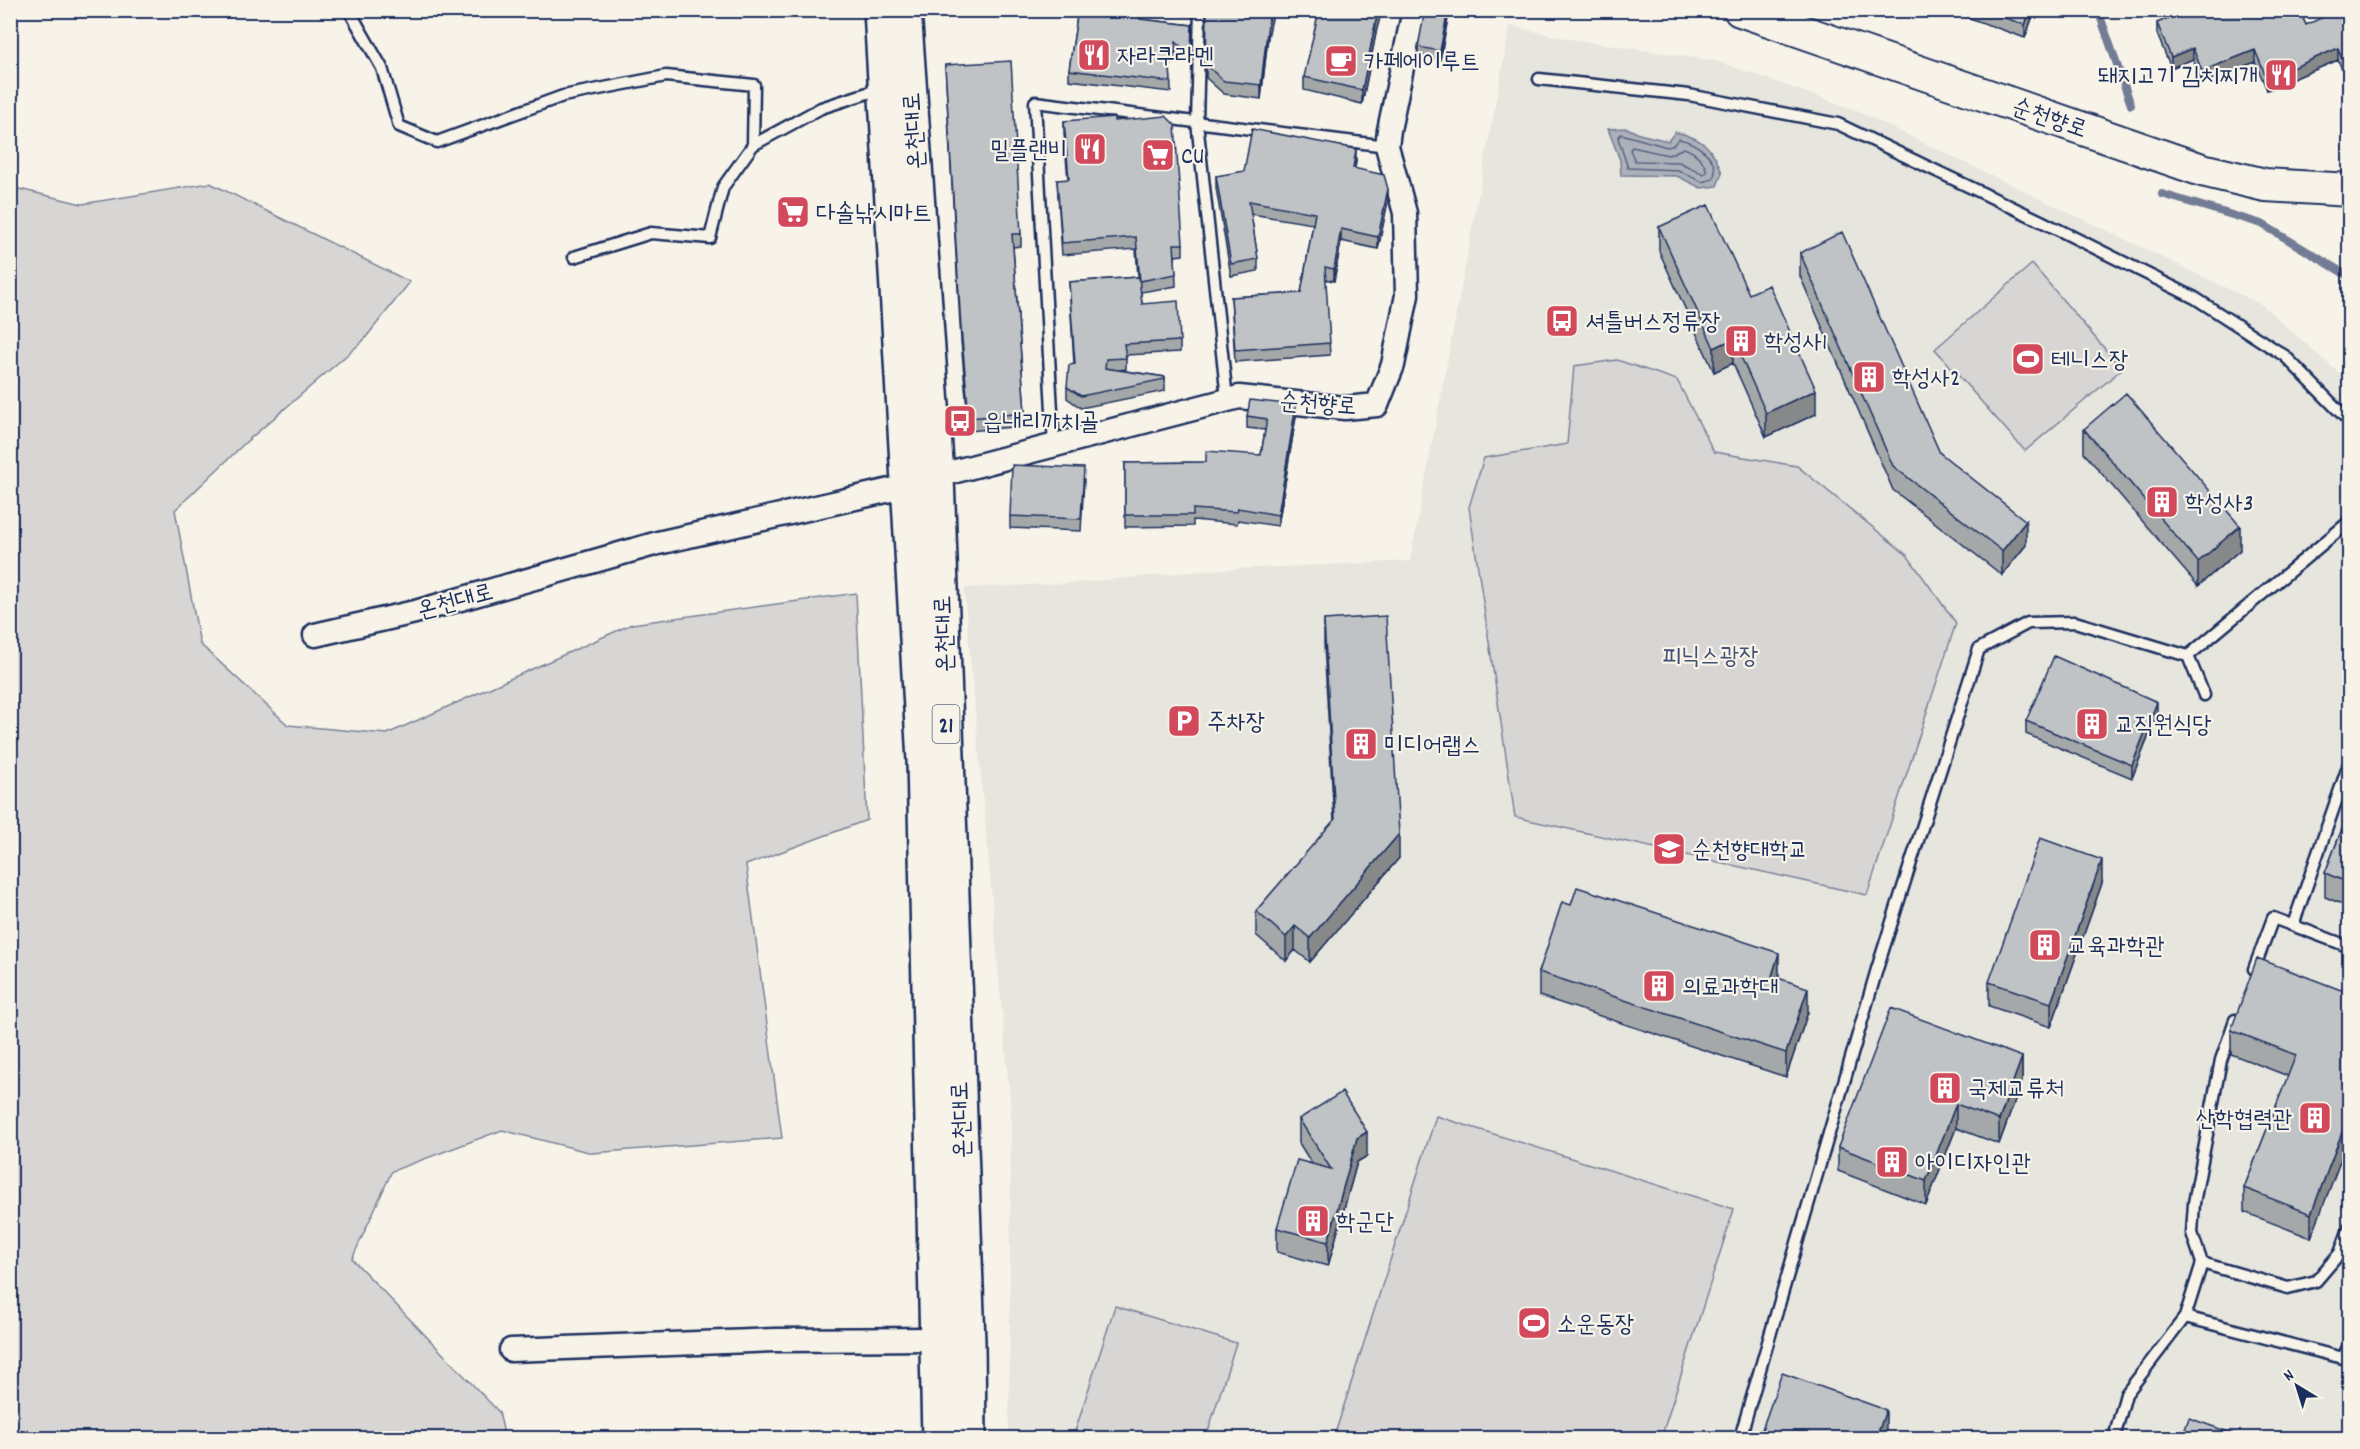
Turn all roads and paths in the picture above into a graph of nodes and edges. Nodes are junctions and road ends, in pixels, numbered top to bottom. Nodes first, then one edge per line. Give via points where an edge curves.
1 (349, 10) edge
2 (881, 10) edge
3 (904, 10) edge
4 (1200, 10) edge
5 (1414, 10) edge
6 (1752, 12) edge
7 (1539, 79) dead end
8 (886, 87) junction
9 (1197, 122) junction
10 (753, 145) junction
11 (1387, 146) junction
12 (2349, 190) edge
13 (574, 257) dead end
14 (1227, 399) junction
15 (2349, 422) edge
16 (1054, 447) junction
17 (923, 481) junction
18 (2349, 521) edge
19 (315, 635) dead end
20 (2188, 656) junction
21 (2204, 695) dead end
22 (2349, 761) edge
23 (2293, 925) junction
24 (2349, 947) edge
25 (2255, 977) edge
26 (2241, 1005) edge
27 (2349, 1226) edge
28 (2202, 1263) junction
29 (2185, 1317) junction
30 (936, 1339) junction
31 (2349, 1343) edge
32 (511, 1350) dead end
33 (939, 1438) edge
34 (969, 1438) edge
35 (1740, 1438) edge
36 (2114, 1438) edge

1 - 10 lane via 382,68 399,126 437,142 563,96 666,76 754,85
2 - 8 main road, 온천대로 / 21
3 - 17 main road, 온천대로 / 21
4 - 9 lane
5 - 11 street, 순천향로
6 - 12 main road, 순천향로 via 2202,170 2265,185
7 - 15 lane via 1689,95 1838,124 2195,298 2285,356
8 - 10 lane, 온천대로 via 821,108
8 - 17 main road, 온천대로 / 21
9 - 11 lane
9 - 14 lane
9 - 16 lane via 1035,102
10 - 13 lane, 온천대로 via 723,187 710,238 651,233
11 - 14 street, 순천향로 via 1405,213 1407,295 1393,366 1377,405 1345,408
14 - 16 street, 순천향로
16 - 17 street, 순천향로
17 - 19 street, 온천대로 via 658,543 415,612
17 - 30 main road, 온천대로 / 21 via 924,761
17 - 34 main road, 온천대로 / 21 via 967,1319
18 - 20 lane
20 - 21 lane
20 - 35 lane via 2075,622 2028,623 1979,649 1877,969
22 - 23 lane
23 - 24 lane
23 - 25 lane via 2273,918
26 - 28 lane via 2221,1060 2194,1203 2192,1233
27 - 28 lane via 2340,1253 2316,1281 2288,1288
28 - 29 lane
29 - 31 lane via 2343,1358
29 - 36 lane via 2126,1394
30 - 32 street via 775,1340
30 - 33 main road, 온천대로 / 21

